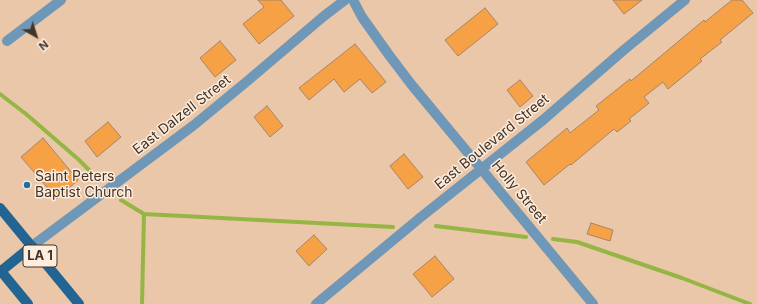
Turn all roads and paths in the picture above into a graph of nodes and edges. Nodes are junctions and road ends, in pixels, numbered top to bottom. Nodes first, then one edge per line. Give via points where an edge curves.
1 (61, 0) edge
2 (345, 0) edge
3 (353, 0) edge
4 (685, 0) edge
5 (7, 41) dead end
6 (481, 169) junction
7 (0, 208) edge
8 (32, 246) junction
9 (0, 271) edge
10 (28, 304) edge
11 (79, 304) edge
12 (316, 304) edge
13 (593, 304) edge

1 - 5 street
2 - 8 street, East Dalzell Street via 194,125
3 - 6 street, Holly Street via 389,55
4 - 6 street, East Boulevard Street
6 - 12 street, East Boulevard Street
6 - 13 street, Holly Street
7 - 8 main road, LA 1
8 - 9 main road
8 - 11 main road, LA 1
9 - 10 main road, LA 1

